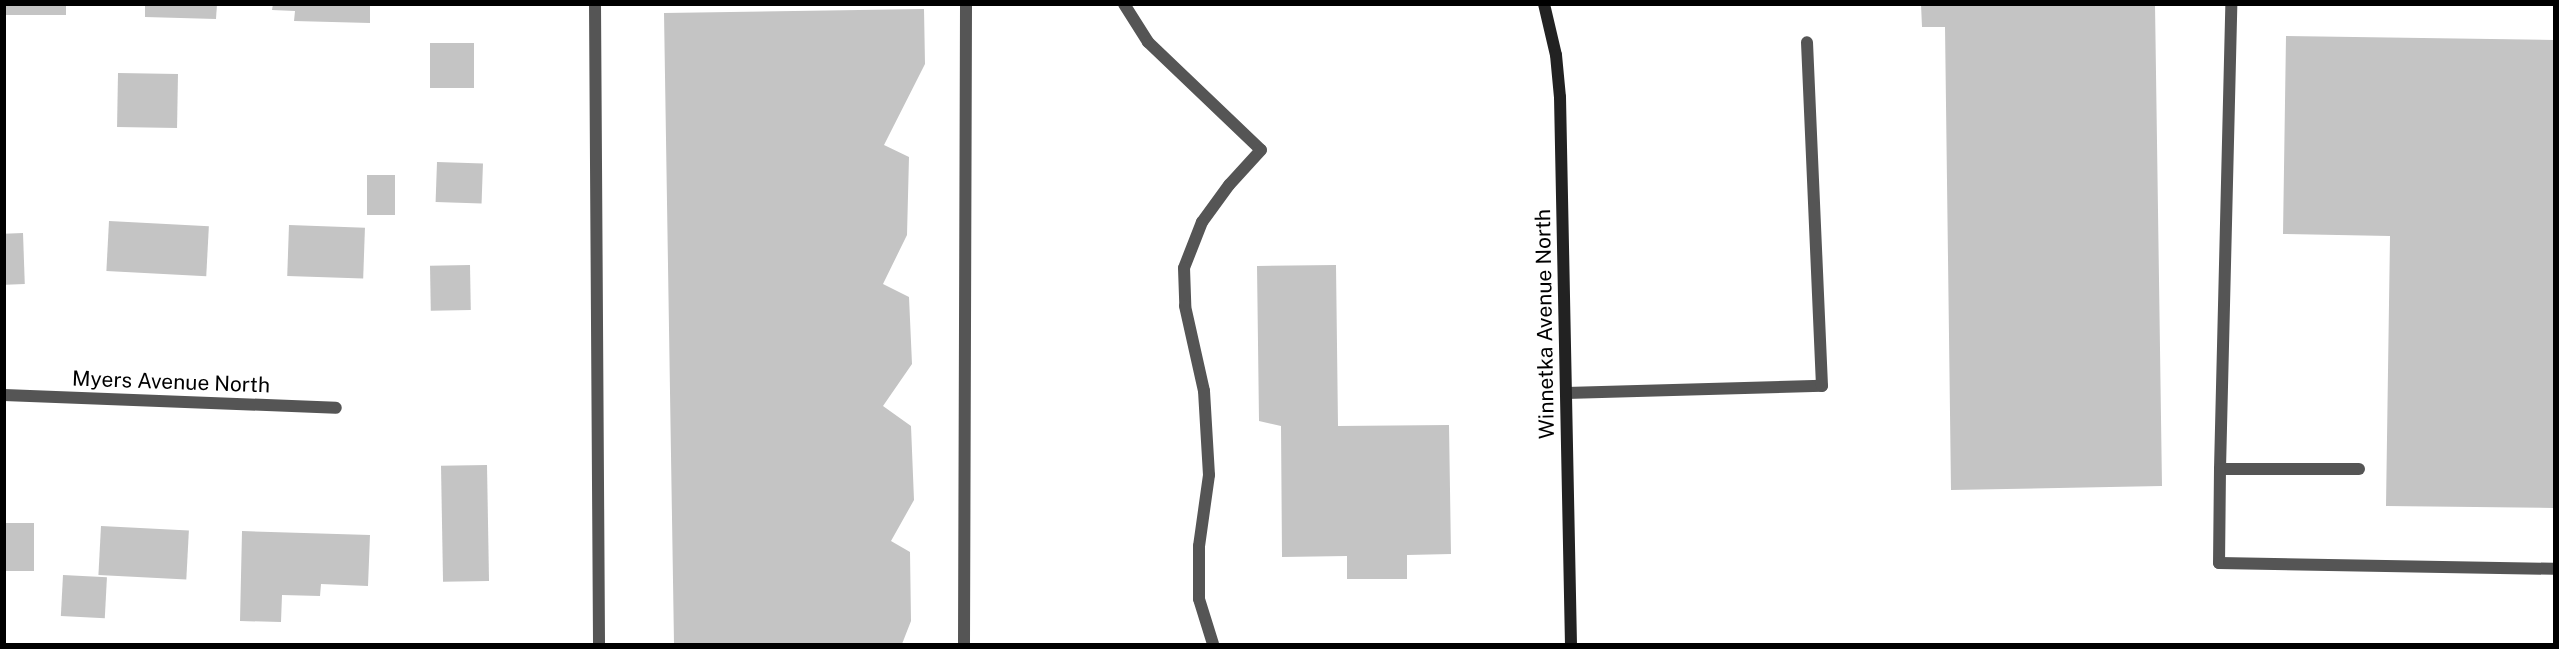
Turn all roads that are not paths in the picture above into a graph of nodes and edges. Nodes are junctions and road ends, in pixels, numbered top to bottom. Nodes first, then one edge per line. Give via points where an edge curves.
1 (595, 4) edge
2 (966, 4) edge
3 (1124, 4) edge
4 (1544, 4) edge
5 (2231, 4) edge
6 (1807, 42) dead end
7 (1566, 393) junction
8 (4, 395) edge
9 (336, 408) dead end
10 (2220, 469) junction
11 (2359, 469) dead end
12 (2554, 569) edge
13 (598, 645) edge
14 (964, 645) edge
15 (1213, 645) edge
16 (1572, 645) edge

1 - 13 street
2 - 14 street
3 - 15 street via 1148,42 1261,150 1202,222 1184,268 1185,306 1204,391 1209,475 1199,546 1199,599
4 - 7 street, Winnetka Avenue North via 1556,55 1560,97
5 - 10 street
6 - 7 street via 1822,386
7 - 16 street, Winnetka Avenue North
8 - 9 street, Myers Avenue North
10 - 11 street
10 - 12 street via 2219,563

